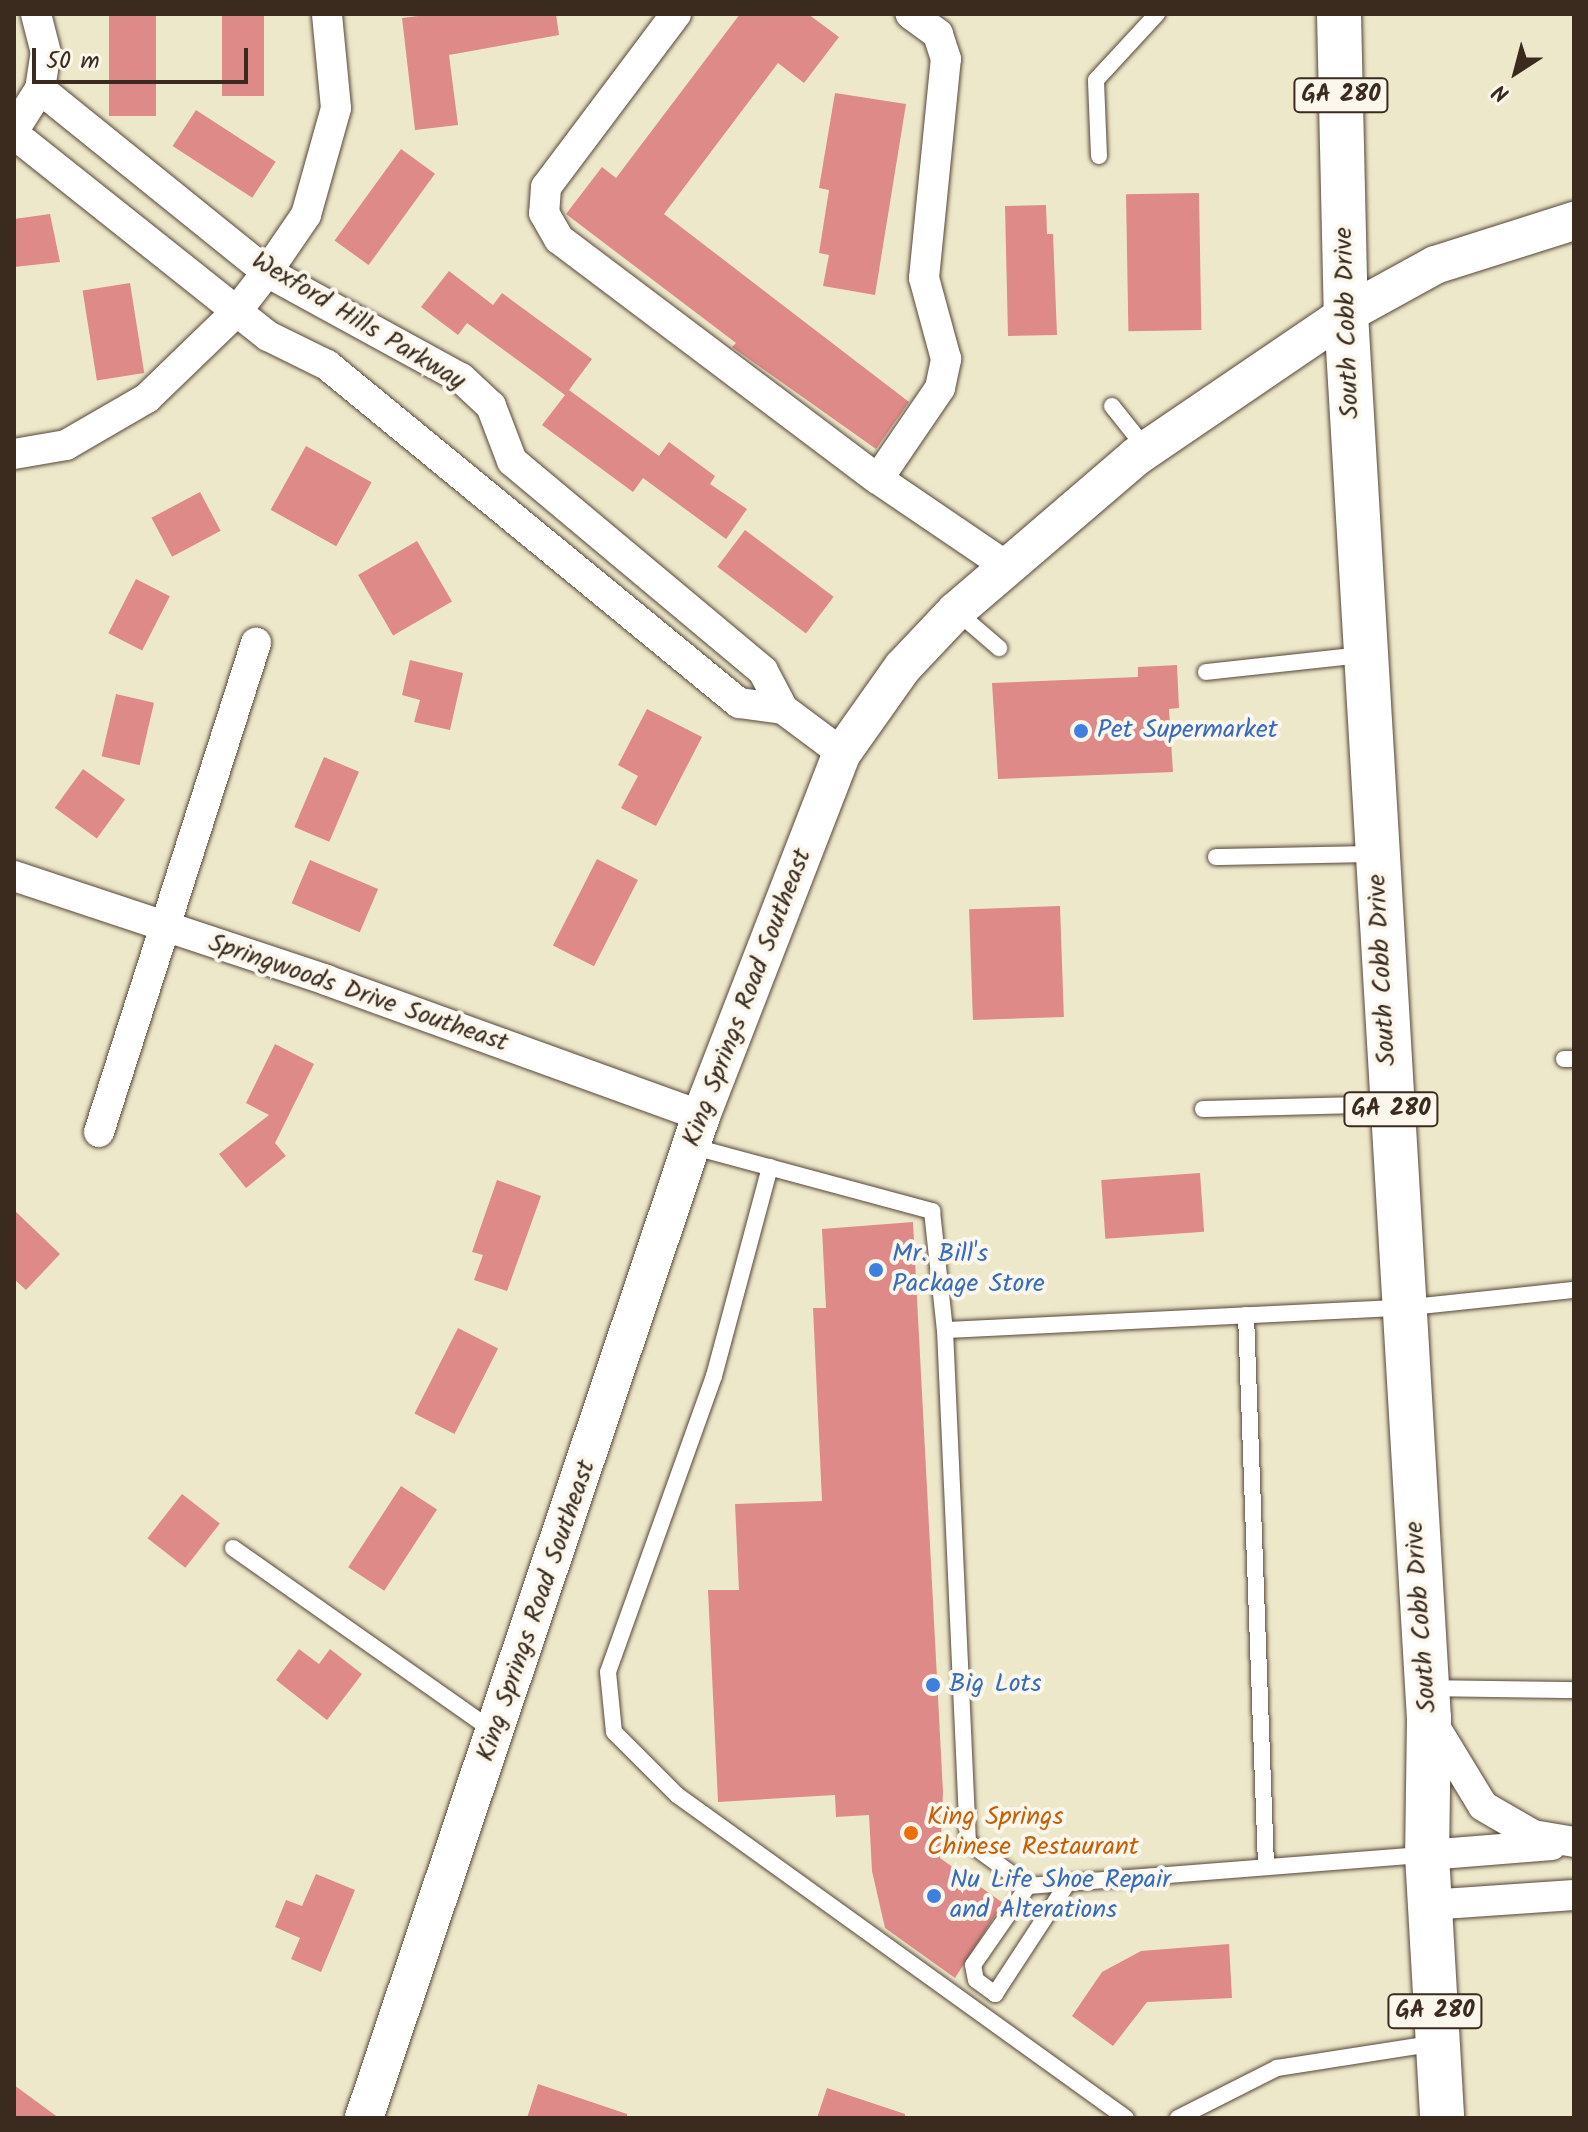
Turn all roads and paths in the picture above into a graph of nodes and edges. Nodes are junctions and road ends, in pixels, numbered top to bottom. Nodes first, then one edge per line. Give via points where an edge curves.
1 (36, 14) edge
2 (327, 14) edge
3 (676, 14) edge
4 (910, 14) edge
5 (1157, 14) edge
6 (1339, 14) edge
7 (40, 89) junction
8 (14, 132) edge
9 (1099, 156) dead end
10 (1574, 221) edge
11 (267, 272) junction
12 (236, 312) junction
13 (1346, 314) junction
14 (1112, 406) dead end
15 (1147, 450) junction
16 (14, 454) edge
17 (878, 479) junction
18 (615, 548) junction
19 (1006, 566) junction
20 (589, 580) junction
21 (956, 611) junction
22 (256, 643) dead end
23 (999, 648) dead end
24 (1365, 655) junction
25 (1206, 672) dead end
26 (783, 709) junction
27 (842, 753) junction
28 (1377, 853) junction
29 (1216, 857) dead end
30 (14, 876) edge
31 (165, 928) junction
32 (1390, 1104) junction
33 (1203, 1109) dead end
34 (696, 1131) junction
35 (99, 1132) dead end
36 (770, 1167) junction
37 (1574, 1290) edge
38 (1402, 1308) junction
39 (1246, 1315) junction
40 (945, 1330) junction
41 (233, 1548) dead end
42 (1574, 1690) edge
43 (1428, 1703) junction
44 (496, 1733) junction
45 (1574, 1843) edge
46 (1427, 1855) junction
47 (1266, 1867) junction
48 (1067, 1884) junction
49 (1028, 1886) junction
50 (1574, 1895) edge
51 (1428, 1905) junction
52 (1438, 2043) junction
53 (364, 2118) edge
54 (1126, 2118) edge
55 (1178, 2118) edge
56 (1442, 2118) edge

1 - 7 street, Wexford Hills Parkway via 46,53
2 - 11 street via 336,108 306,215
3 - 17 street via 546,187 544,213 559,239
4 - 17 street via 938,34 946,59 924,278 946,359 933,402
5 - 9 lane via 1096,80
6 - 13 main road, South Cobb Drive / GA 280
7 - 8 street, Wexford Hills Parkway
7 - 11 street, Wexford Hills Parkway
8 - 12 street, Wexford Hills Parkway
10 - 13 street, King Springs Road Southeast via 1435,265
11 - 12 street
11 - 18 street, Wexford Hills Parkway via 461,378 491,406 512,461
12 - 16 street via 147,398 66,445
12 - 20 street, Wexford Hills Parkway via 268,336 327,365
13 - 15 street, King Springs Road Southeast
13 - 24 main road, South Cobb Drive / GA 280
14 - 15 lane
15 - 19 street, King Springs Road Southeast
17 - 19 street
18 - 20 street
18 - 26 street, Wexford Hills Parkway via 763,671
19 - 21 street, King Springs Road Southeast
20 - 26 street, Wexford Hills Parkway via 739,703
21 - 23 lane
21 - 27 street, King Springs Road Southeast via 903,667
22 - 31 street
24 - 25 lane
24 - 28 main road, South Cobb Drive / GA 280
26 - 27 street, Wexford Hills Parkway
27 - 34 street, King Springs Road Southeast
28 - 29 lane
28 - 32 main road, South Cobb Drive / GA 280
30 - 31 street, Springwoods Drive Southeast
31 - 34 street, Springwoods Drive Southeast
31 - 35 street
32 - 33 lane
32 - 38 main road, South Cobb Drive / GA 280
34 - 36 lane
34 - 44 street, King Springs Road Southeast
36 - 40 lane via 932,1211
36 - 54 lane via 714,1376 608,1672 614,1732 677,1795
37 - 38 lane
38 - 39 lane
38 - 43 main road, South Cobb Drive / GA 280
39 - 40 lane
39 - 47 lane
40 - 49 lane via 968,1842
41 - 44 lane
42 - 43 lane
43 - 45 street via 1483,1806 1533,1835
43 - 46 main road, South Cobb Drive / GA 280
44 - 53 street, King Springs Road Southeast
45 - 46 street
46 - 47 lane
46 - 51 main road, South Cobb Drive / GA 280
47 - 48 lane
48 - 49 lane
48 - 49 lane via 995,1994 976,1980 973,1965
50 - 51 street
51 - 52 main road, South Cobb Drive / GA 280
52 - 55 lane via 1277,2068
52 - 56 main road, South Cobb Drive / GA 280

